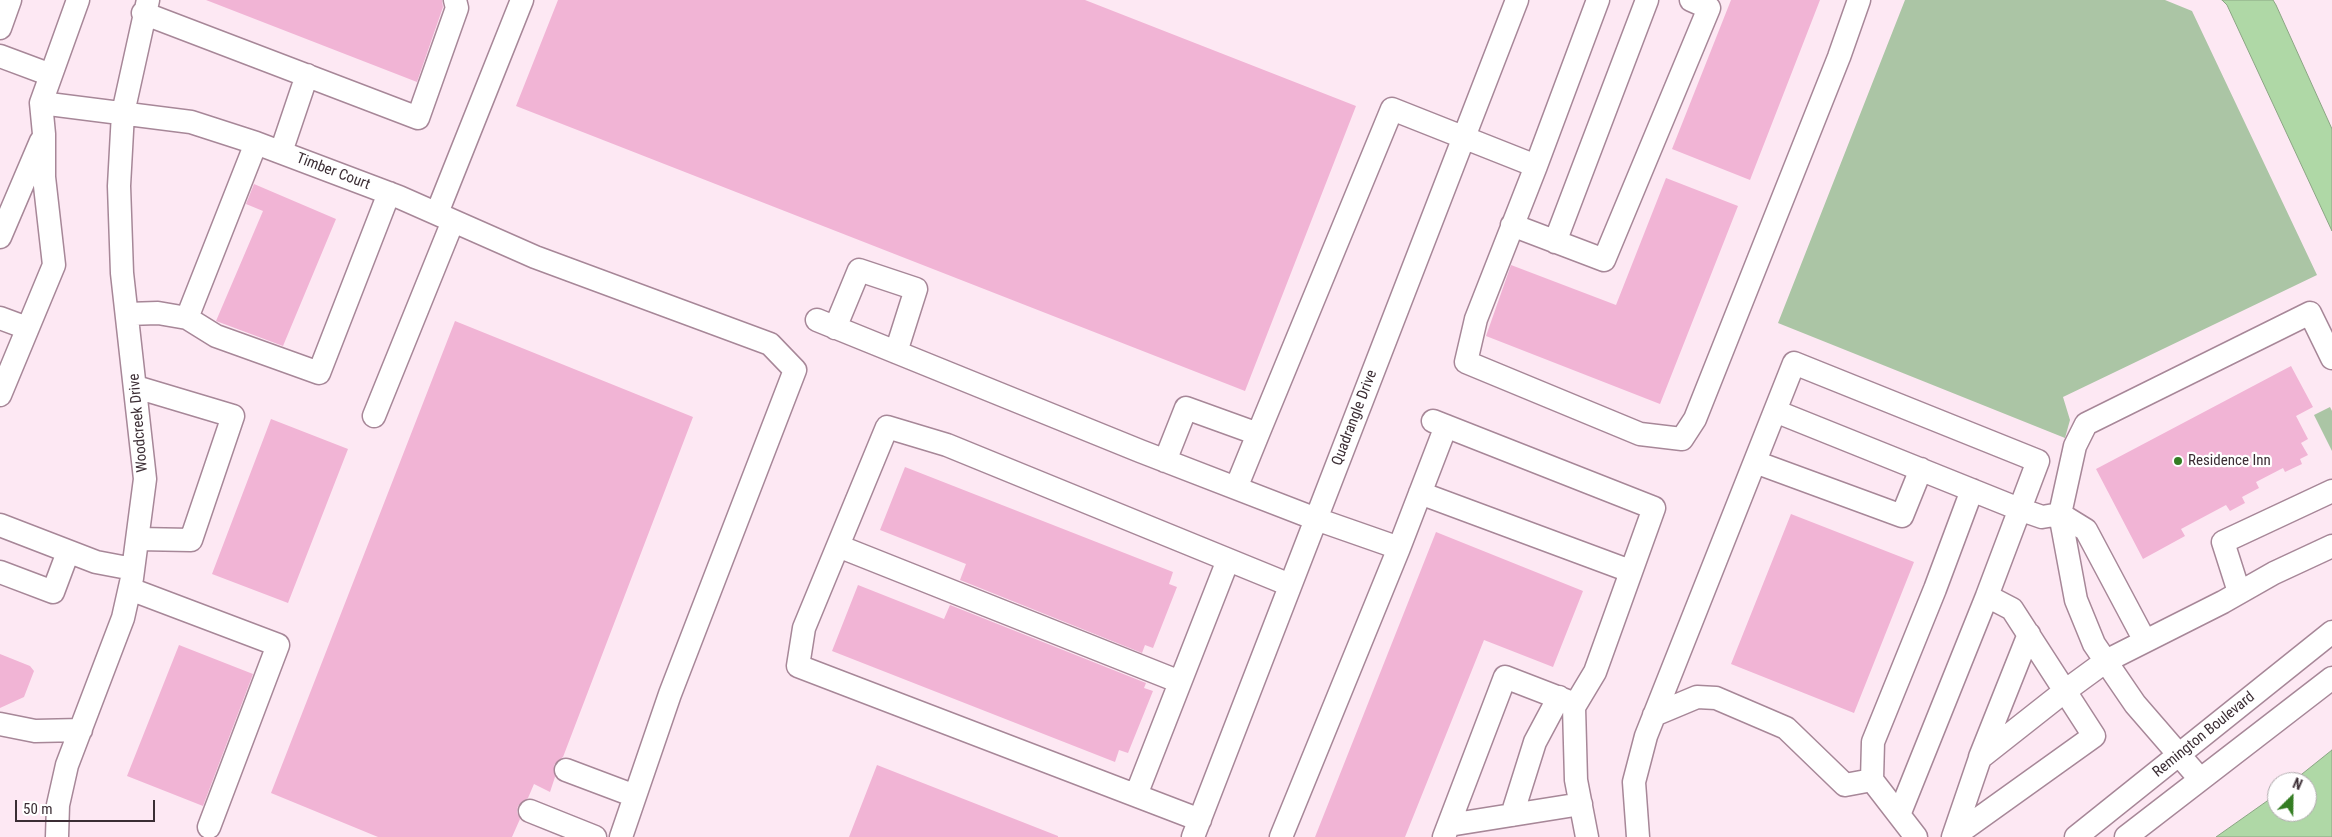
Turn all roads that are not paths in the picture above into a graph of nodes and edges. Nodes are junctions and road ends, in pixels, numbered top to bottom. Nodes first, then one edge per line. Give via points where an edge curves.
1 (10, 0) edge
2 (78, 0) edge
3 (455, 0) edge
4 (522, 0) edge
5 (1598, 0) edge
6 (1647, 0) edge
7 (1692, 0) edge
8 (1859, 0) edge
9 (1509, 2) edge
10 (146, 6) edge
11 (0, 28) edge
12 (0, 56) edge
13 (51, 75) junction
14 (307, 75) junction
15 (41, 103) junction
16 (123, 113) junction
17 (44, 134) junction
18 (1463, 138) junction
19 (256, 144) junction
20 (281, 152) junction
21 (1536, 166) junction
22 (389, 193) junction
23 (445, 217) junction
24 (1512, 225) junction
25 (0, 237) edge
26 (1555, 242) junction
27 (127, 314) junction
28 (0, 318) edge
29 (187, 318) junction
30 (27, 328) junction
31 (896, 352) junction
32 (2332, 358) edge
33 (136, 387) junction
34 (0, 395) edge
35 (1775, 411) junction
36 (374, 416) dead end
37 (1258, 434) junction
38 (1165, 461) junction
39 (1755, 462) junction
40 (1921, 469) junction
41 (1236, 488) junction
42 (1972, 490) junction
43 (2332, 491) edge
44 (1420, 493) junction
45 (2019, 509) junction
46 (2060, 514) junction
47 (1316, 519) junction
48 (0, 525) edge
49 (138, 539) junction
50 (838, 546) junction
51 (2332, 546) edge
52 (1399, 548) junction
53 (68, 552) junction
54 (1228, 560) junction
55 (1630, 571) junction
56 (0, 572) edge
57 (131, 579) junction
58 (1290, 585) junction
59 (2239, 592) junction
60 (1987, 596) junction
61 (2332, 632) edge
62 (2029, 634) junction
63 (2145, 641) junction
64 (2106, 661) junction
65 (2332, 678) edge
66 (1180, 682) junction
67 (2065, 691) junction
68 (1567, 701) junction
69 (1654, 715) junction
70 (0, 724) edge
71 (81, 730) junction
72 (2179, 754) junction
73 (1980, 758) junction
74 (566, 770) dead end
75 (2200, 779) junction
76 (1872, 780) junction
77 (1136, 795) junction
78 (635, 796) junction
79 (1581, 804) junction
80 (530, 811) dead end
81 (1512, 815) junction
82 (1899, 815) junction
83 (1196, 828) edge
84 (1447, 831) edge
85 (207, 834) edge
86 (56, 837) edge
87 (595, 837) edge
88 (621, 837) edge
89 (1281, 837) edge
90 (1587, 837) edge
91 (1638, 837) edge
92 (1916, 837) edge
93 (1953, 837) edge
94 (2076, 837) edge
95 (2126, 837) edge

1 - 11 street
2 - 13 street
3 - 14 street via 457,8 418,118
4 - 23 street
5 - 21 street
6 - 26 street
7 - 26 street via 1709,8 1604,260
8 - 24 street via 1695,419 1682,439 1640,434 1466,362 1476,319
9 - 18 street, Quadrangle Drive
10 - 14 street
10 - 16 street, Woodcreek Drive
12 - 13 street
13 - 15 street
14 - 20 street
15 - 16 street, Timber Court
15 - 17 street
16 - 19 street, Timber Court via 191,122
16 - 27 street, Woodcreek Drive via 119,186
17 - 25 street
17 - 30 street via 44,177 54,265
18 - 21 street
18 - 37 street via 1392,108
18 - 47 street, Quadrangle Drive
19 - 20 street, Timber Court
19 - 29 street
20 - 22 street, Timber Court
21 - 24 street
22 - 23 street, Timber Court
22 - 29 street via 319,373 216,336
23 - 36 street
23 - 78 street, Timber Court via 535,257 770,344 795,370 670,694
24 - 26 street
27 - 29 street via 158,313
27 - 33 street, Woodcreek Drive
28 - 30 street
30 - 34 street
31 - 31 street via 916,289 859,270 826,324
31 - 38 street
32 - 46 street via 2310,313 2086,424 2075,446
33 - 49 street, Woodcreek Drive via 145,479
33 - 49 street via 233,416 190,540
35 - 39 street
35 - 40 street
35 - 45 street via 1794,363 2038,460
37 - 38 street via 1186,408
37 - 41 street
38 - 41 street
39 - 40 street via 1902,516
39 - 69 street
40 - 42 street
41 - 47 street
42 - 45 street
42 - 76 street via 1873,742
43 - 59 street via 2223,542
44 - 52 street
44 - 55 street
44 - 55 street via 1439,423 1654,508
45 - 46 street via 2042,517
45 - 60 street
46 - 63 street via 2086,530
46 - 64 street via 2076,600 2094,644
47 - 52 street
47 - 58 street, Quadrangle Drive
48 - 53 street
49 - 57 street, Woodcreek Drive
50 - 54 street via 886,427 947,445
50 - 66 street
50 - 77 street via 804,628 798,666
51 - 59 street
52 - 89 street
53 - 56 street via 53,592
53 - 57 street
54 - 58 street
54 - 66 street
55 - 68 street via 1595,672
57 - 71 street, Woodcreek Drive via 123,618
57 - 85 street via 278,645
58 - 83 street, Quadrangle Drive
59 - 63 street
60 - 62 street via 2012,609
60 - 82 street
61 - 72 street, Remington Boulevard
62 - 67 street
62 - 73 street
63 - 64 street
64 - 67 street
64 - 72 street via 2135,704
65 - 75 street, Remington Boulevard
66 - 77 street
67 - 73 street
67 - 93 street via 2094,736
68 - 79 street
68 - 81 street via 1535,742
68 - 84 street via 1505,677
69 - 76 street via 1697,697 1716,698 1786,728 1845,785
69 - 91 street via 1634,782
70 - 71 street via 35,731
71 - 86 street, Woodcreek Drive via 67,765 58,805
72 - 75 street
72 - 94 street, Remington Boulevard
73 - 93 street
74 - 78 street
75 - 95 street, Remington Boulevard
76 - 82 street
77 - 83 street
78 - 88 street
79 - 81 street
79 - 90 street
80 - 87 street
81 - 84 street
82 - 92 street

